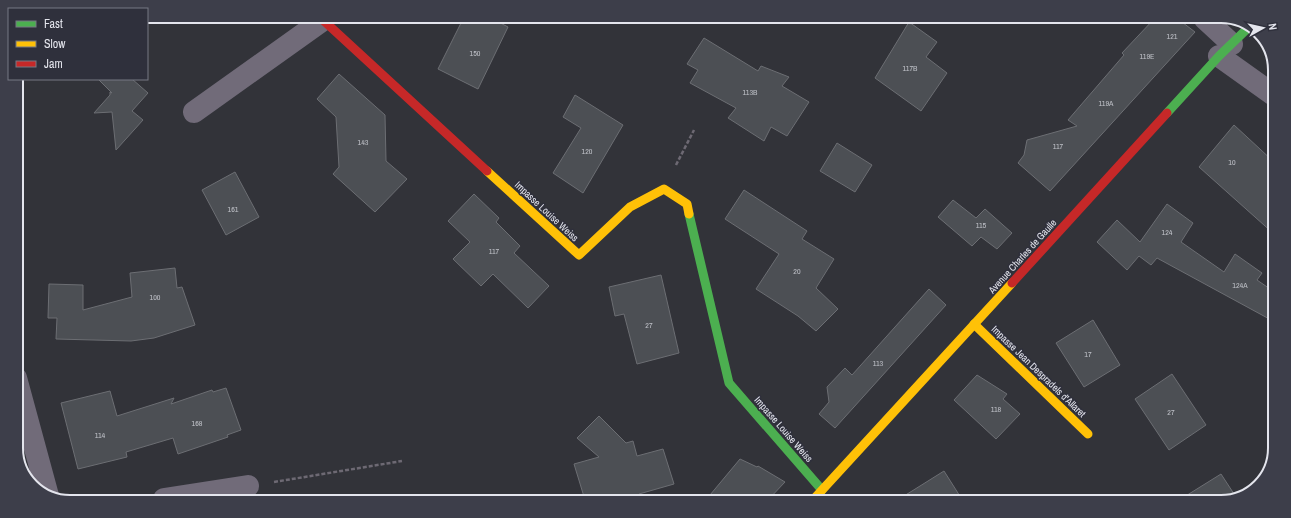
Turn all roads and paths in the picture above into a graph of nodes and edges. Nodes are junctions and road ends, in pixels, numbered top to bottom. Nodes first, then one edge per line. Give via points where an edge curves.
1 (317, 23) edge
2 (329, 23) edge
3 (1208, 23) edge
4 (1243, 33) edge
5 (1226, 50) junction
6 (1268, 89) edge
7 (194, 112) dead end
8 (694, 130) dead end
9 (664, 189) junction
10 (974, 324) junction
11 (23, 404) edge
12 (1088, 434) dead end
13 (402, 461) dead end
14 (248, 486) joint
15 (46, 488) edge
16 (822, 490) junction
17 (190, 495) edge
18 (817, 495) edge

1 - 7 street
2 - 9 street, Impasse Louise Weiss via 579,255 630,207
3 - 5 street
4 - 5 street, Avenue Charles de Gaulle
5 - 6 street
5 - 10 street, Avenue Charles de Gaulle
8 - 9 path
9 - 16 street, Impasse Louise Weiss via 687,204 729,382
10 - 12 street, Impasse Jean Despradels d'Allaret
10 - 16 street, Avenue Charles de Gaulle
11 - 15 street
13 - 14 path
14 - 17 street
16 - 18 street, Avenue Charles de Gaulle

